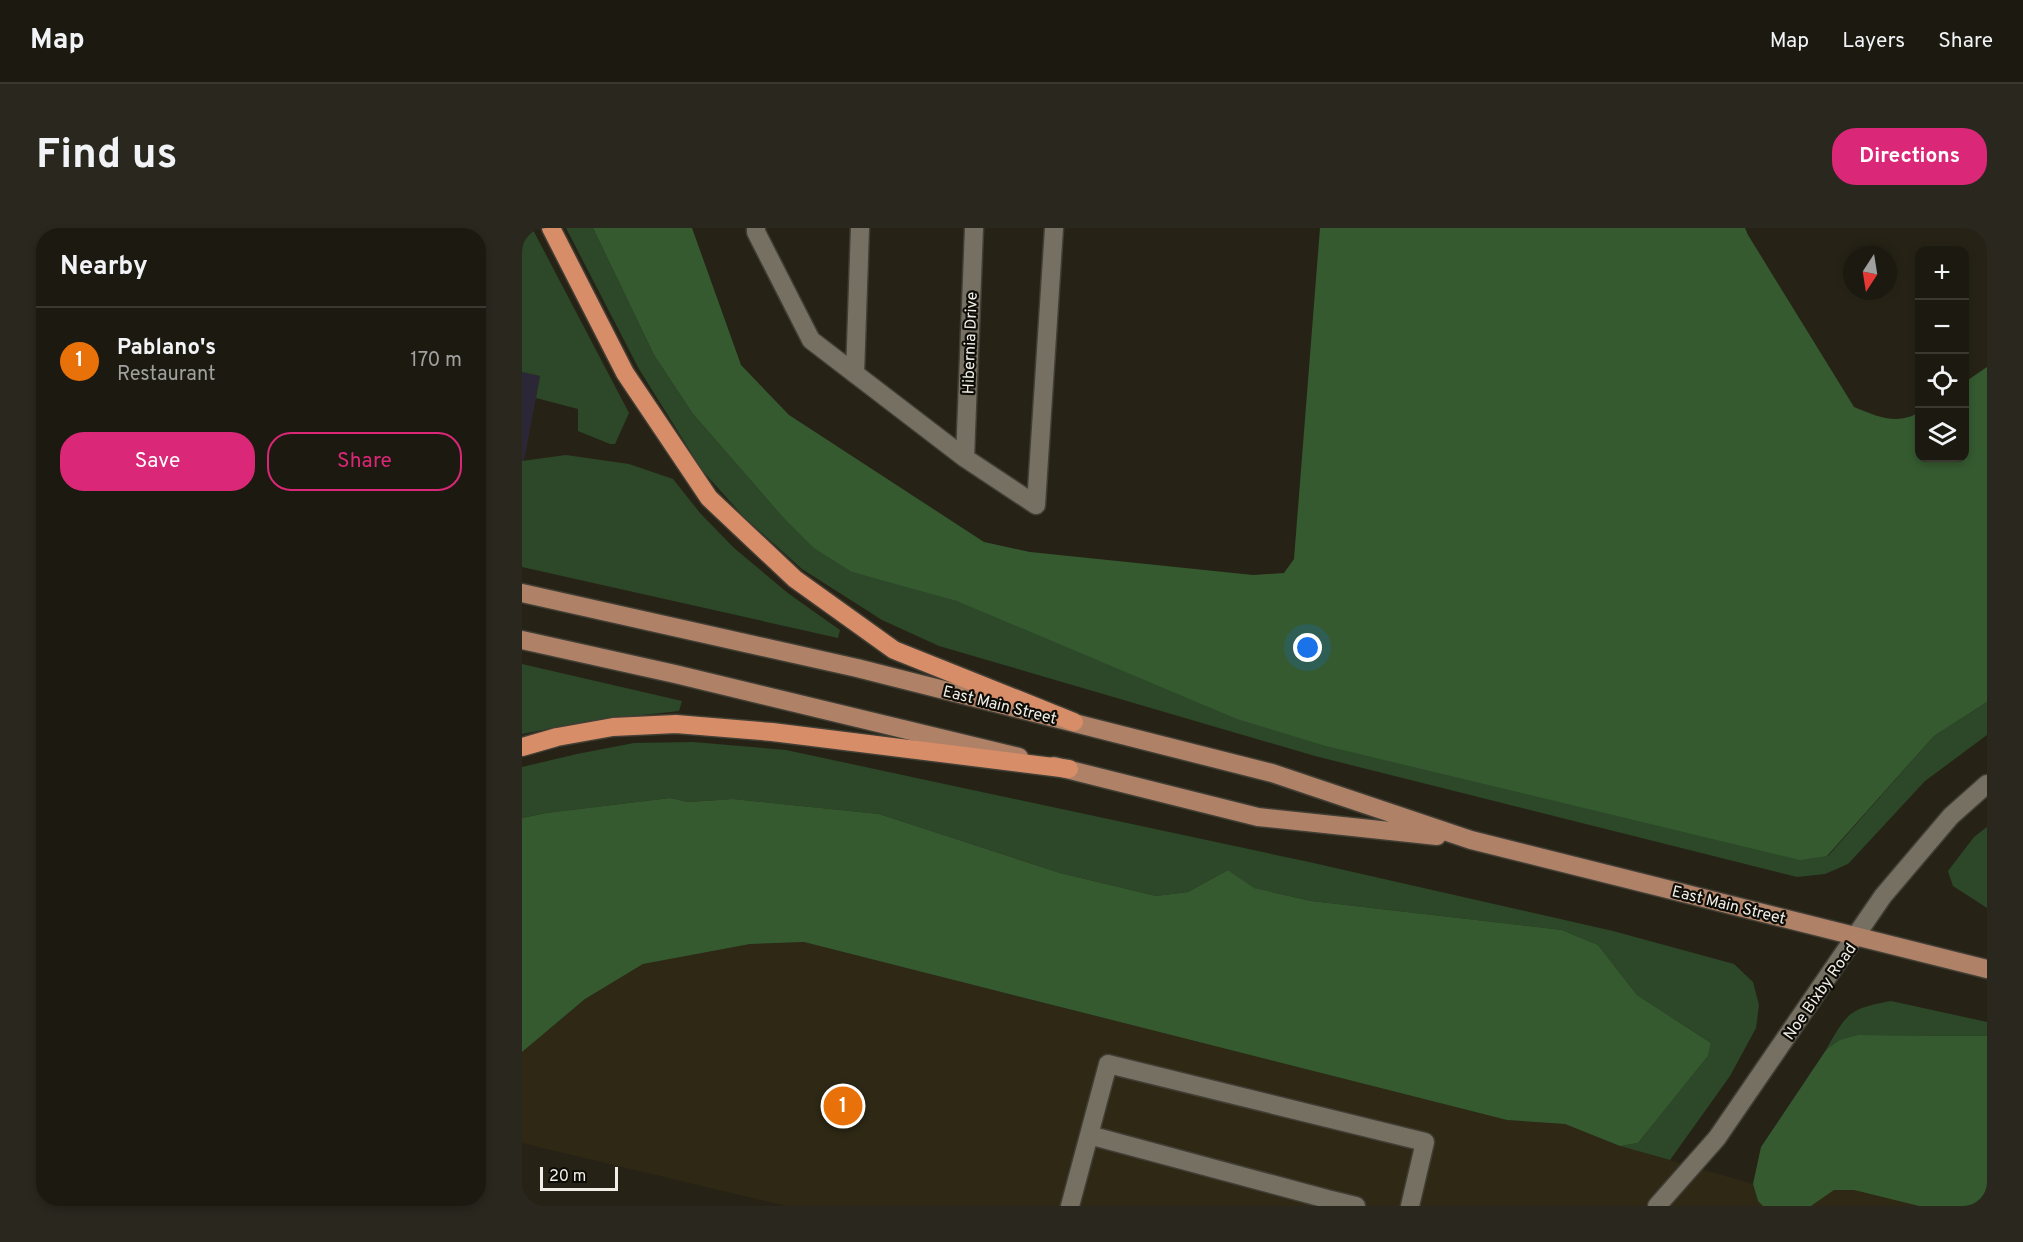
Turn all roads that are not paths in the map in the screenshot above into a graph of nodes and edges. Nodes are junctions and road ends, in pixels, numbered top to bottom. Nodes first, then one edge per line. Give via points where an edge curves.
1 (551, 228) edge
2 (756, 228) edge
3 (860, 228) edge
4 (974, 228) edge
5 (1054, 228) edge
6 (855, 374) junction
7 (965, 458) junction
8 (522, 593) edge
9 (522, 640) edge
10 (1074, 722) junction
11 (522, 747) edge
12 (1069, 769) junction
13 (1987, 784) edge
14 (1471, 840) junction
15 (1857, 936) junction
16 (1987, 969) edge
17 (1089, 1135) junction
18 (1327, 1202) edge
19 (1070, 1206) edge
20 (1356, 1206) edge
21 (1410, 1206) edge
22 (1658, 1206) edge

1 - 10 highway via 624,373 709,498 795,579 894,650
2 - 6 street via 811,340
3 - 6 street
4 - 7 street, Hibernia Drive
5 - 7 street via 1036,505
6 - 7 street
8 - 10 main road, East Main Street via 846,665
9 - 12 main road, East Main Street
10 - 14 main road, East Main Street via 1272,773
11 - 12 highway via 613,727 676,724
12 - 14 main road, East Main Street via 1258,817
13 - 15 street, Noe Bixby Road via 1951,816 1907,866
14 - 15 main road, East Main Street
15 - 16 main road, East Main Street
15 - 22 street, Noe Bixby Road via 1717,1138
17 - 18 street
17 - 19 street
17 - 21 street via 1108,1064 1425,1142
18 - 20 street

